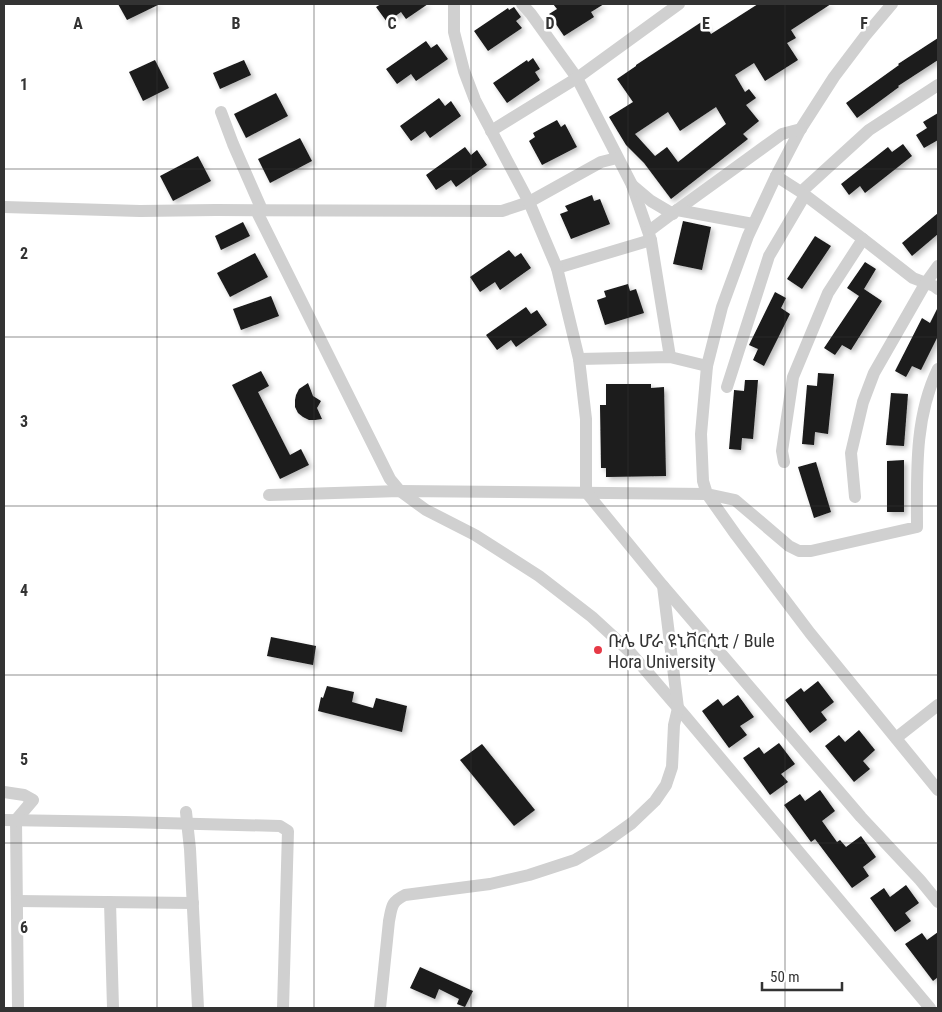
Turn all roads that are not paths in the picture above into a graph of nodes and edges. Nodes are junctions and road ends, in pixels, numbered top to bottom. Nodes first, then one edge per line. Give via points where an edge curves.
1 (454, 4) edge
2 (522, 4) edge
3 (892, 4) edge
4 (672, 6) edge
5 (576, 78) junction
6 (938, 85) edge
7 (220, 112) dead end
8 (801, 129) junction
9 (491, 131) junction
10 (617, 158) junction
11 (776, 176) junction
12 (632, 185) junction
13 (803, 194) junction
14 (529, 202) junction
15 (4, 207) edge
16 (259, 210) junction
17 (675, 212) junction
18 (753, 224) junction
19 (650, 235) junction
20 (863, 239) junction
21 (938, 266) edge
22 (557, 268) junction
23 (925, 284) junction
24 (938, 289) edge
25 (670, 357) junction
26 (579, 359) junction
27 (707, 366) junction
28 (938, 369) edge
29 (727, 387) dead end
30 (784, 462) dead end
31 (400, 491) junction
32 (586, 492) junction
33 (707, 494) junction
34 (269, 495) dead end
35 (855, 498) dead end
36 (663, 586) junction
37 (938, 705) edge
38 (678, 708) junction
39 (896, 738) junction
40 (938, 790) edge
41 (4, 792) edge
42 (187, 818) junction
43 (10, 820) edge
44 (17, 901) junction
45 (110, 902) junction
46 (938, 902) edge
47 (193, 903) junction
48 (18, 1008) edge
49 (113, 1008) edge
50 (198, 1008) edge
51 (282, 1008) edge
52 (380, 1008) edge
53 (930, 1008) edge

1 - 9 street via 454,32 464,71
2 - 5 street
3 - 8 street via 834,77
4 - 5 street
5 - 9 street
5 - 10 street
6 - 13 street via 869,130
7 - 16 street
8 - 11 street
8 - 17 street via 782,134
9 - 14 street
10 - 12 street
10 - 14 street via 601,162
11 - 13 street
11 - 18 street
12 - 17 street via 651,201
12 - 19 street
13 - 20 street
13 - 29 street via 769,256
14 - 16 street via 502,211
14 - 22 street
15 - 16 street
16 - 31 street via 390,479
17 - 18 street
17 - 19 street
18 - 27 street via 722,307
19 - 22 street
19 - 25 street
20 - 23 street via 912,278
20 - 30 street via 828,293 793,377 782,451
21 - 23 street
22 - 26 street
23 - 24 street
23 - 35 street via 874,373 863,402 850,453
25 - 26 street
25 - 27 street
26 - 32 street via 586,419
27 - 33 street via 701,434
28 - 33 street via 921,423 917,527 799,551 735,500
31 - 32 street
31 - 34 street
31 - 38 street via 426,510 491,545 584,611 629,651
32 - 33 street
32 - 36 street
33 - 39 street via 810,633
36 - 38 street
36 - 46 street
37 - 39 street
38 - 52 street via 672,767 666,786 632,823 604,843 575,860 529,875 490,884 405,895 396,900 389,921
38 - 53 street
39 - 40 street
41 - 43 street via 33,800
42 - 43 street
42 - 47 street
42 - 51 street via 280,826 288,831
43 - 44 street
44 - 45 street
44 - 48 street
45 - 47 street
45 - 49 street
47 - 50 street

